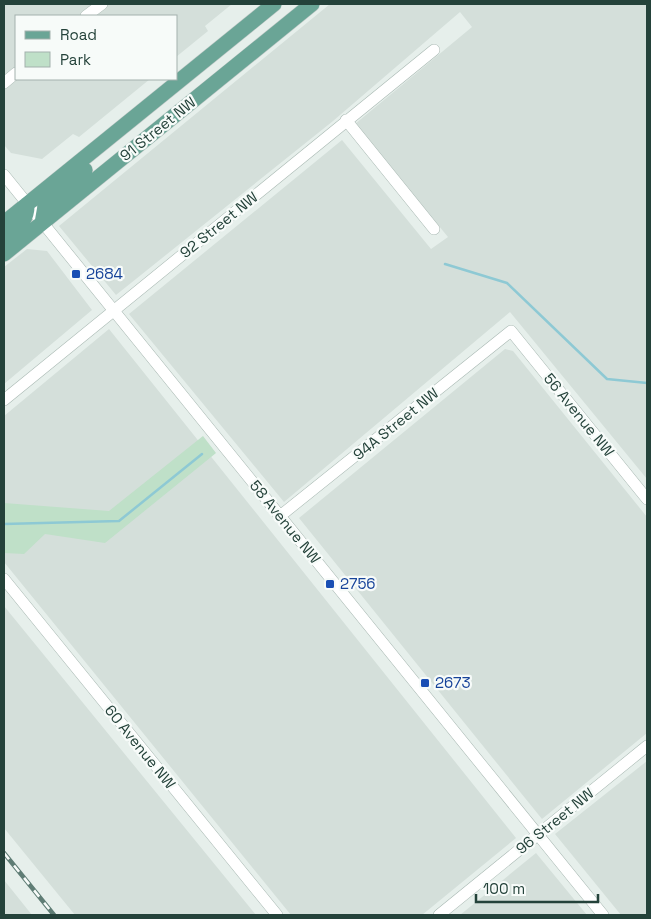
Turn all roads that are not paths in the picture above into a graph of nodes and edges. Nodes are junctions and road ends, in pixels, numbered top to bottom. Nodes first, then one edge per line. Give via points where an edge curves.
1 (102, 4) edge
2 (274, 4) edge
3 (312, 4) edge
4 (87, 15) edge
5 (434, 50) dead end
6 (15, 74) edge
7 (4, 83) edge
8 (135, 118) junction
9 (346, 120) junction
10 (4, 175) edge
11 (27, 204) junction
12 (4, 223) edge
13 (42, 223) junction
14 (434, 229) dead end
15 (4, 239) edge
16 (4, 254) edge
17 (114, 311) junction
18 (511, 331) joint
19 (4, 400) edge
20 (647, 499) edge
21 (280, 516) junction
22 (4, 579) edge
23 (647, 746) edge
24 (538, 835) junction
25 (277, 915) edge
26 (439, 915) edge
27 (604, 915) edge

1 - 4 street
2 - 8 main road, 91 Street NW
3 - 13 main road, 91 Street NW
5 - 9 street, 92 Street NW
6 - 7 street
8 - 11 main road, 91 Street NW
8 - 13 main road via 122,137 45,206
9 - 14 street
9 - 17 street, 92 Street NW
10 - 11 street, 58 Avenue NW
11 - 12 main road, 91 Street NW
11 - 13 street, 58 Avenue NW
11 - 15 main road via 26,217
13 - 16 main road, 91 Street NW
13 - 17 street, 58 Avenue NW
17 - 19 street, 92 Street NW
17 - 21 street, 58 Avenue NW
18 - 20 street, 56 Avenue NW
18 - 21 street, 94A Street NW
21 - 24 street, 58 Avenue NW
22 - 25 street, 60 Avenue NW
23 - 24 street, 96 Street NW
24 - 26 street, 96 Street NW
24 - 27 street, 58 Avenue NW

